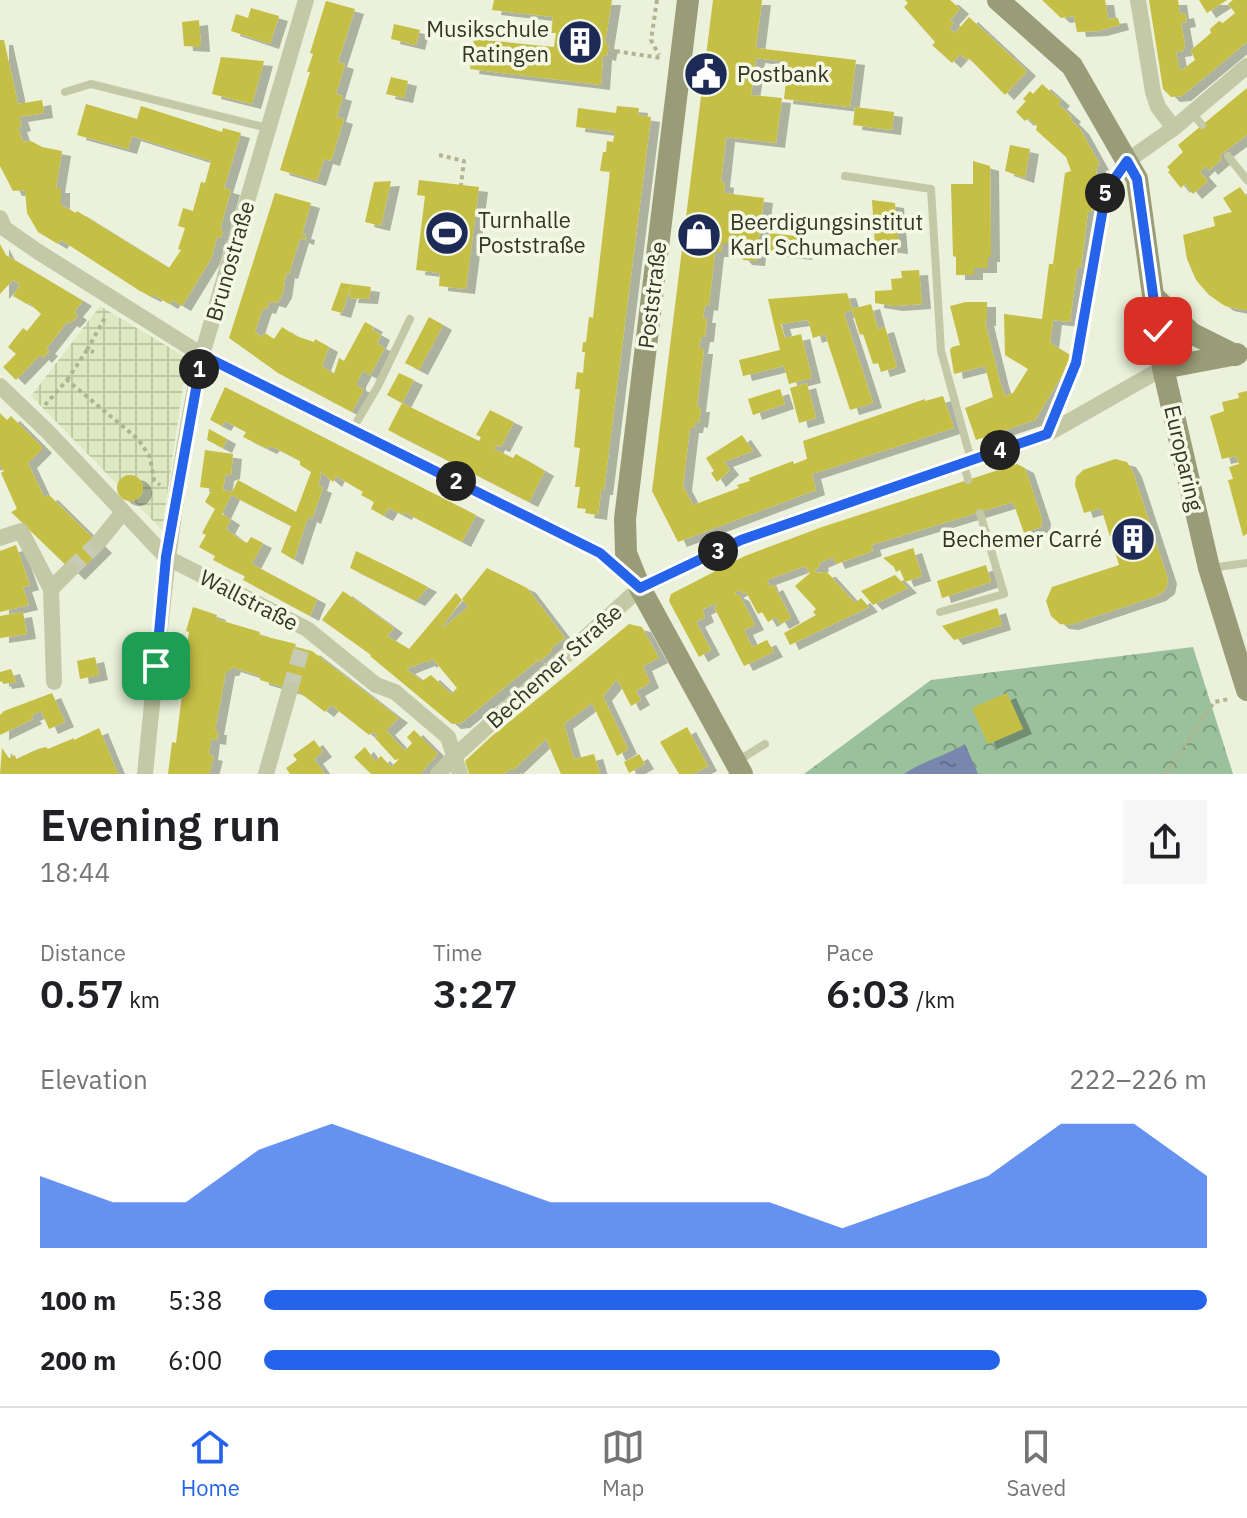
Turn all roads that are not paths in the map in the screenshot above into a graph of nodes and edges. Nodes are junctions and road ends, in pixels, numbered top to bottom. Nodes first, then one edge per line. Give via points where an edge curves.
1 (306, 0) edge
2 (688, 0) edge
3 (998, 0) edge
4 (1138, 0) edge
5 (1247, 66) edge
6 (65, 92) dead end
7 (1174, 128) junction
8 (268, 129) junction
9 (1228, 156) dead end
10 (1127, 161) junction
11 (845, 176) dead end
12 (1247, 180) edge
13 (0, 218) edge
14 (1153, 296) junction
15 (410, 319) dead end
16 (1241, 354) edge
17 (202, 355) junction
18 (1163, 368) junction
19 (0, 386) edge
20 (352, 430) junction
21 (1047, 434) junction
22 (967, 462) junction
23 (968, 480) dead end
24 (123, 512) junction
25 (980, 513) dead end
26 (0, 538) edge
27 (98, 543) tunnel mouth
28 (166, 557) junction
29 (1247, 563) edge
30 (1209, 568) junction
31 (70, 570) tunnel mouth
32 (640, 588) junction
33 (51, 589) junction
34 (940, 612) dead end
35 (307, 629) junction
36 (302, 648) tunnel mouth
37 (54, 682) dead end
38 (290, 689) tunnel mouth
39 (1242, 694) edge
40 (765, 744) dead end
41 (456, 755) junction
42 (738, 768) edge
43 (145, 774) edge
44 (266, 774) edge
45 (438, 774) edge
46 (460, 774) edge

1 - 8 street, Brunostraße
2 - 32 main road, Poststraße via 625,519 626,553
3 - 10 main road, Europaring via 1072,66
4 - 7 street via 1153,92
5 - 7 street via 1197,119
6 - 8 lane via 91,84
7 - 10 street
8 - 17 street, Brunostraße
9 - 12 lane
10 - 14 main road, Europaring via 1137,179
10 - 21 lane via 1106,191 1076,363
11 - 22 lane via 931,189 941,351
13 - 17 street via 4,228 37,251
14 - 16 main road via 1191,333
14 - 18 main road, Europaring
15 - 20 lane
16 - 18 main road
17 - 20 street
17 - 28 street, Brunostraße
18 - 21 street, Bechemer Straße
18 - 30 main road, Europaring
19 - 24 street, Wallstraße
20 - 32 street via 600,553
21 - 22 street, Bechemer Straße
22 - 23 lane
22 - 32 street, Bechemer Straße via 741,540
24 - 27 street
24 - 28 street, Wallstraße
25 - 34 lane via 1004,594
26 - 33 street via 21,531
28 - 35 street, Wallstraße
28 - 43 street, Brunostraße
29 - 30 lane
30 - 39 main road, Europaring
31 - 33 street
32 - 41 street, Bechemer Straße
32 - 42 main road, Poststraße
33 - 37 street
35 - 36 street
35 - 41 street, Wallstraße via 376,685 395,692 448,737
38 - 44 street
40 - 42 lane
41 - 45 street, Bechemer Straße
41 - 46 street, Wallstraße

